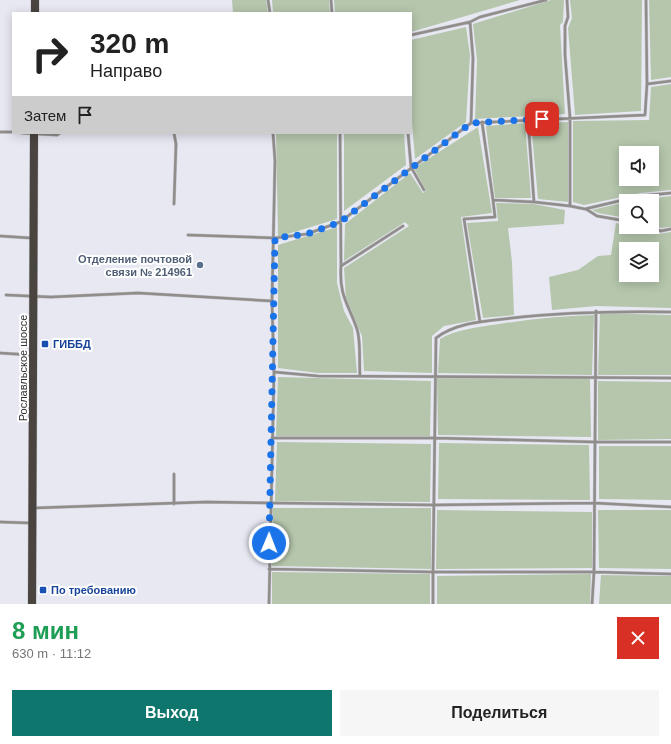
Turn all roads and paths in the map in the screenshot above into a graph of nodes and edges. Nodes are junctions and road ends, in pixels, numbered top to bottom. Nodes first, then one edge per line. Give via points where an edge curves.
1 (35, 0) edge
2 (268, 0) edge
3 (331, 0) edge
4 (546, 0) edge
5 (567, 0) edge
6 (646, 0) edge
7 (35, 12) edge
8 (270, 12) edge
9 (332, 12) edge
10 (470, 22) junction
11 (412, 35) edge
12 (671, 81) edge
13 (647, 84) junction
14 (570, 118) junction
15 (528, 120) junction
16 (482, 122) junction
17 (471, 123) junction
18 (0, 132) edge
19 (12, 132) edge
20 (34, 134) edge
21 (46, 134) edge
22 (58, 134) edge
23 (174, 134) edge
24 (273, 134) edge
25 (340, 134) edge
26 (408, 134) edge
27 (411, 167) junction
28 (424, 190) dead end
29 (671, 193) edge
30 (493, 200) junction
31 (534, 202) junction
32 (174, 204) dead end
33 (570, 206) junction
34 (586, 209) junction
35 (619, 220) edge
36 (340, 222) junction
37 (403, 226) dead end
38 (671, 229) edge
39 (659, 230) edge
40 (188, 235) dead end
41 (0, 236) edge
42 (34, 238) junction
43 (275, 238) junction
44 (341, 266) junction
45 (6, 295) dead end
46 (34, 295) junction
47 (272, 301) junction
48 (596, 311) junction
49 (671, 312) edge
50 (480, 322) junction
51 (0, 353) edge
52 (33, 355) junction
53 (274, 372) junction
54 (435, 375) junction
55 (360, 376) junction
56 (596, 377) junction
57 (671, 378) edge
58 (272, 438) junction
59 (435, 438) junction
60 (595, 442) junction
61 (671, 442) edge
62 (174, 474) dead end
63 (594, 503) junction
64 (174, 504) junction
65 (270, 504) junction
66 (434, 505) junction
67 (671, 507) edge
68 (33, 508) junction
69 (0, 522) edge
70 (33, 523) junction
71 (269, 569) junction
72 (433, 572) junction
73 (594, 572) junction
74 (671, 574) edge
75 (32, 604) edge
76 (269, 604) edge
77 (433, 604) edge
78 (592, 604) edge

1 - 7 main road
2 - 8 lane
3 - 9 lane
4 - 10 lane via 480,17
5 - 14 lane via 565,55
6 - 13 lane
10 - 11 lane
10 - 17 lane via 473,58
12 - 13 lane
13 - 14 lane via 645,115
14 - 15 lane
14 - 33 lane
15 - 16 lane
15 - 31 lane
16 - 17 lane
16 - 30 lane
17 - 27 lane
18 - 19 lane
20 - 42 main road, Рославльское шоссе
21 - 22 lane
23 - 32 lane
24 - 43 lane
25 - 36 lane
26 - 27 lane
27 - 28 lane
27 - 36 lane
29 - 34 lane via 640,196
30 - 31 lane
30 - 50 lane via 495,217 464,219
31 - 33 lane
33 - 34 lane
34 - 35 lane via 597,216
36 - 43 lane via 307,234
36 - 44 lane
37 - 44 lane
38 - 39 lane
40 - 43 lane
41 - 42 lane
42 - 46 main road, Рославльское шоссе
43 - 47 lane
44 - 55 lane via 340,283 347,309 357,330
45 - 46 lane
46 - 47 lane via 138,293
46 - 52 main road, Рославльское шоссе
47 - 53 lane
48 - 49 lane
48 - 50 lane
48 - 56 lane
50 - 54 lane via 446,331 436,338
51 - 52 lane
52 - 68 main road, Рославльское шоссе
53 - 55 lane
53 - 58 lane
54 - 55 lane
54 - 56 lane
54 - 59 lane
56 - 57 lane
56 - 60 lane
58 - 59 lane
58 - 65 lane
59 - 60 lane
59 - 66 lane
60 - 61 lane
60 - 63 lane
62 - 64 lane
63 - 66 lane
63 - 67 lane
63 - 73 lane
64 - 65 lane
64 - 68 lane
65 - 66 lane
65 - 71 lane
66 - 72 lane
68 - 70 main road, Рославльское шоссе
69 - 70 lane
70 - 75 main road, Рославльское шоссе
71 - 72 lane
71 - 76 lane
72 - 73 lane
72 - 77 lane
73 - 74 lane
73 - 78 lane

